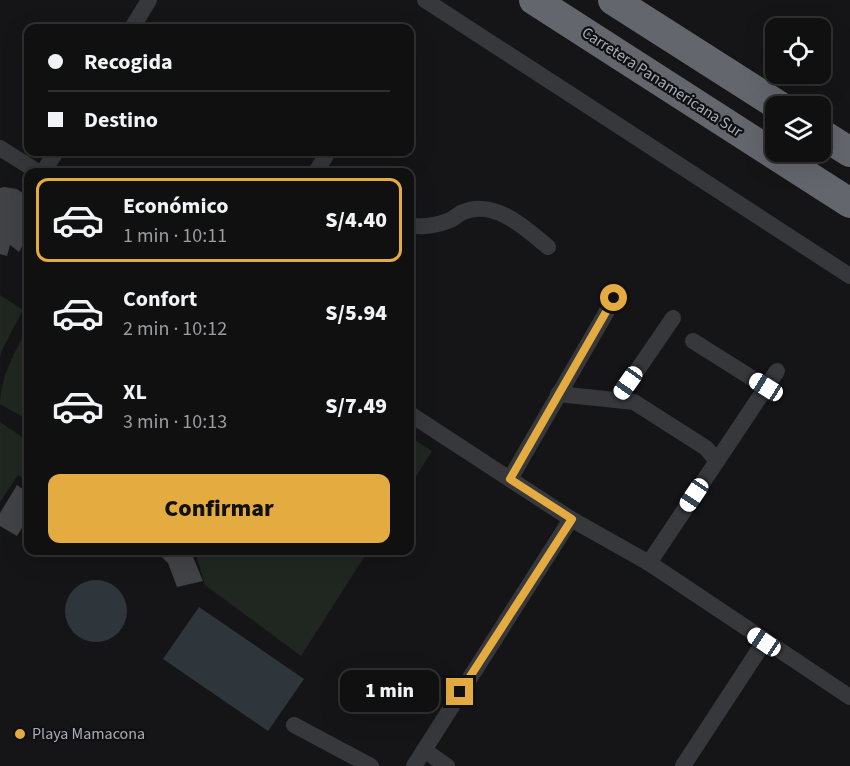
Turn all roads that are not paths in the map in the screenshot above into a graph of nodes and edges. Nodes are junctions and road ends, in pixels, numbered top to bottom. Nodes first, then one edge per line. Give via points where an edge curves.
1 (149, 0) edge
2 (424, 0) edge
3 (534, 0) edge
4 (613, 0) edge
5 (134, 24) edge
6 (765, 97) edge
7 (831, 140) edge
8 (0, 148) edge
9 (850, 152) edge
10 (32, 168) edge
11 (850, 203) edge
12 (414, 226) edge
13 (548, 247) dead end
14 (850, 276) edge
15 (614, 298) dead end
16 (673, 318) dead end
17 (693, 341) dead end
18 (777, 371) dead end
19 (766, 387) junction
20 (558, 394) junction
21 (617, 400) junction
22 (414, 417) edge
23 (717, 461) junction
24 (510, 479) junction
25 (572, 519) junction
26 (649, 563) junction
27 (764, 642) junction
28 (850, 697) edge
29 (294, 725) dead end
30 (424, 750) junction
31 (371, 766) edge
32 (414, 766) edge
33 (447, 766) edge
34 (683, 766) edge

1 - 5 street
2 - 14 street
3 - 11 highway, Carretera Panamericana Sur
4 - 6 highway
7 - 9 highway
8 - 10 street
12 - 13 street via 487,209 513,219
15 - 20 street
16 - 21 street
17 - 19 street
18 - 19 street
19 - 23 street
20 - 21 street
20 - 24 street
21 - 23 street via 634,402 706,448
22 - 24 street
23 - 26 street
24 - 25 street
25 - 26 street
25 - 30 street
26 - 27 street
27 - 28 street
27 - 34 street
29 - 31 street
30 - 32 street
30 - 33 street

